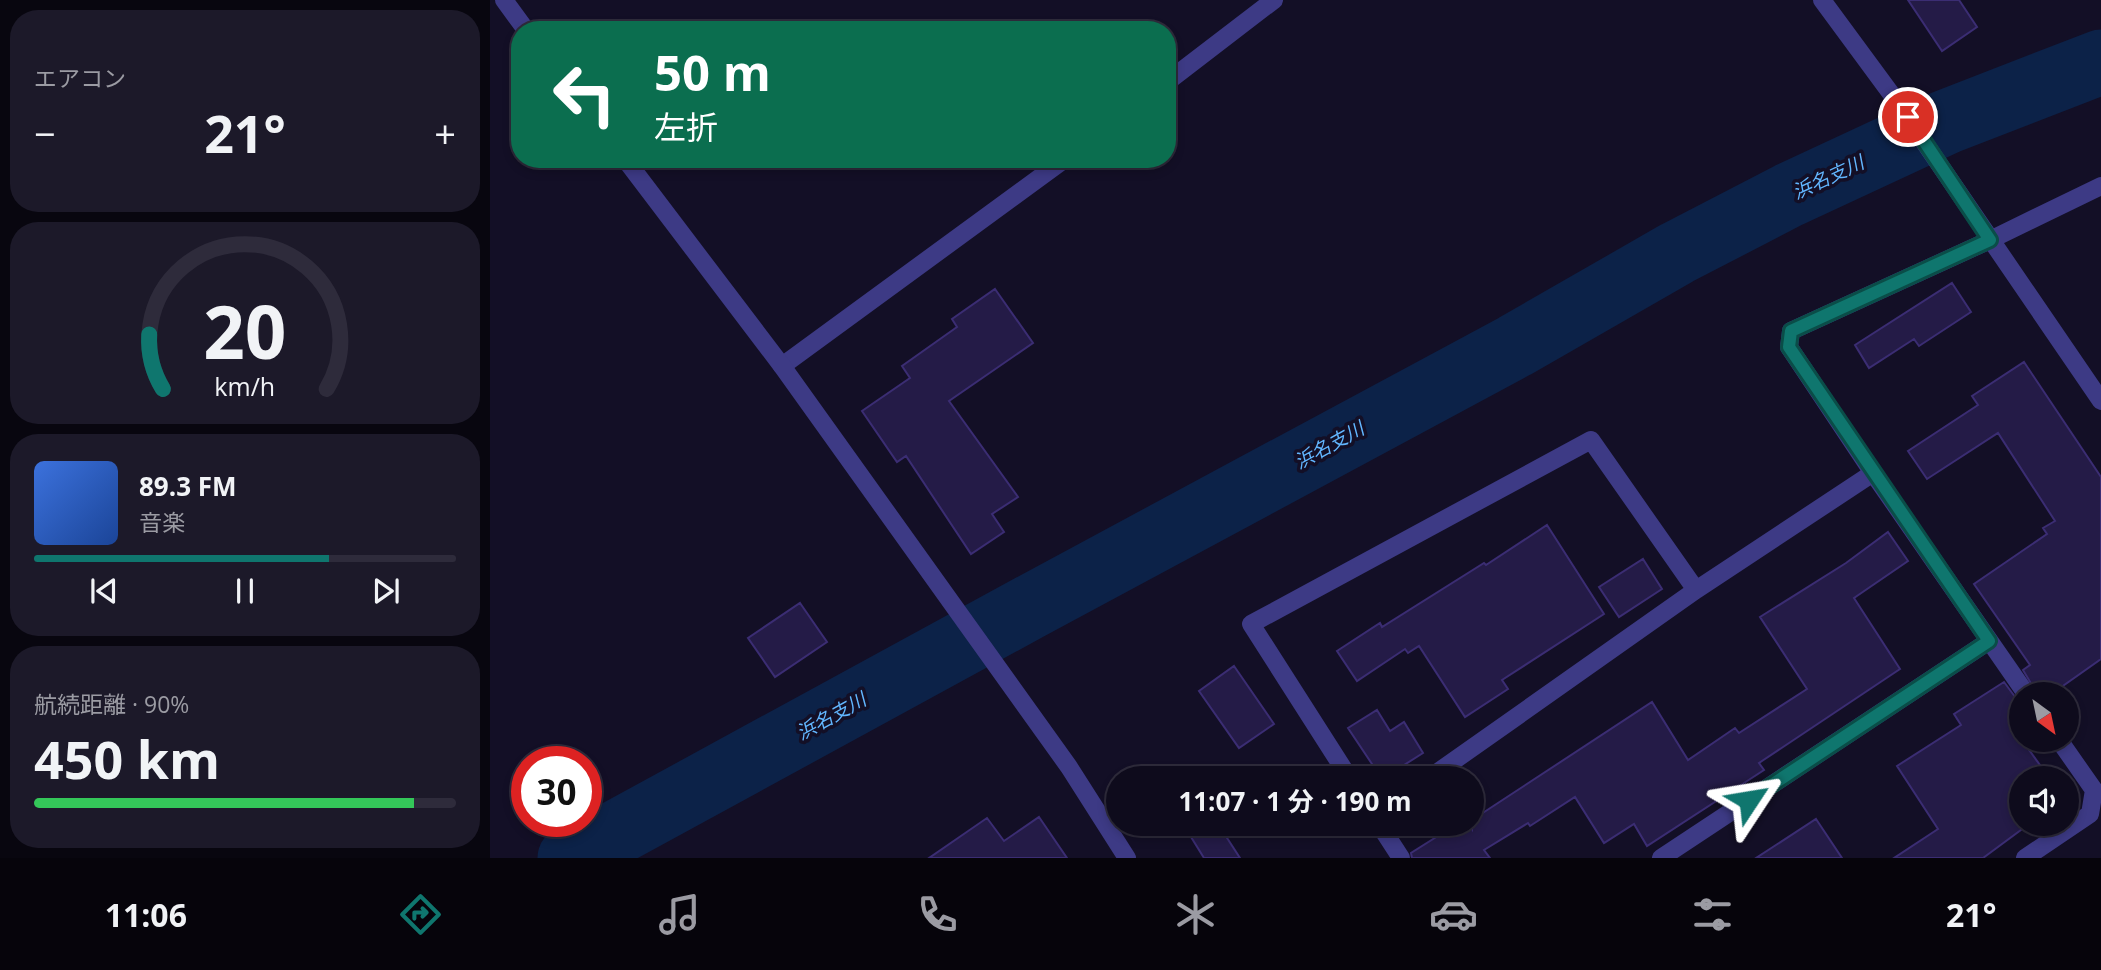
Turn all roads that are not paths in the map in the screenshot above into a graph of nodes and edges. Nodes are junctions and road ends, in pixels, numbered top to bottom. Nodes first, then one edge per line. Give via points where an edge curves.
1 (504, 0) edge
2 (1274, 0) edge
3 (1822, 0) edge
4 (519, 21) edge
5 (1176, 75) edge
6 (632, 168) edge
7 (1053, 168) edge
8 (2101, 186) edge
9 (1990, 240) junction
10 (782, 366) junction
11 (2101, 401) edge
12 (1873, 473) junction
13 (1696, 590) junction
14 (1989, 641) junction
15 (2018, 682) edge
16 (2068, 752) edge
17 (1342, 766) edge
18 (1446, 766) edge
19 (2098, 795) edge
20 (1387, 836) edge
21 (1127, 858) edge
22 (1401, 858) edge
23 (1661, 858) edge
24 (2025, 858) edge

1 - 4 street
2 - 5 street
3 - 9 street
6 - 10 street
7 - 10 street
8 - 9 street
9 - 11 street
9 - 12 street via 1791,331 1789,347
10 - 21 street via 1069,767
12 - 13 street
12 - 14 street
13 - 17 street via 1591,440 1251,624
13 - 18 street
14 - 15 street
14 - 23 street
16 - 19 street
19 - 24 street via 2090,814
20 - 22 street

